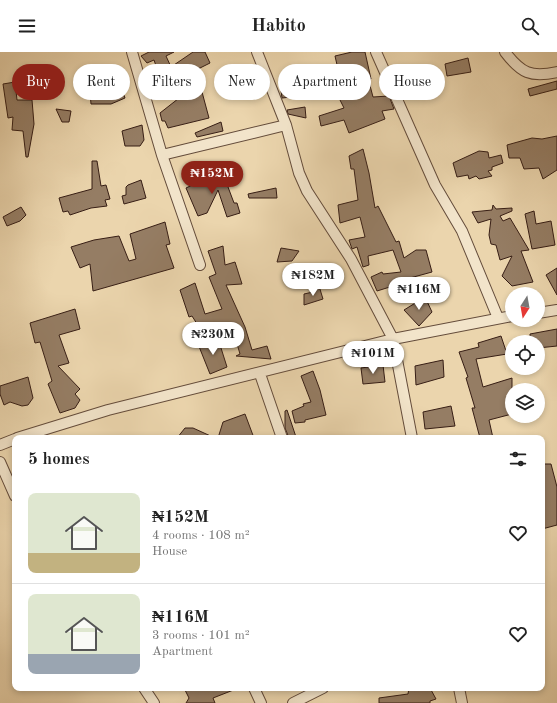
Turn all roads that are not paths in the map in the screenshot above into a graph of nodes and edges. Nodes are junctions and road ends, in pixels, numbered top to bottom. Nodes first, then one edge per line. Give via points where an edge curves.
1 (132, 52) edge
2 (257, 52) edge
3 (376, 52) edge
4 (505, 52) edge
5 (557, 72) edge
6 (286, 125) junction
7 (162, 155) junction
8 (200, 264) dead end
9 (557, 310) edge
10 (545, 312) edge
11 (505, 317) edge
12 (498, 318) junction
13 (393, 339) junction
14 (260, 374) junction
15 (26, 435) edge
16 (281, 435) edge
17 (411, 435) edge
18 (12, 440) edge
19 (0, 445) edge
20 (0, 462) edge
21 (12, 489) edge
22 (146, 691) edge
23 (255, 691) edge
24 (317, 691) edge
25 (460, 691) edge
26 (154, 703) edge
27 (261, 703) edge
28 (294, 703) edge
29 (462, 703) edge

1 - 7 street
2 - 6 street
3 - 12 street via 435,185 462,231
4 - 5 street via 515,65 527,73 538,75
6 - 7 street
6 - 13 street via 299,173 307,191 351,259
7 - 8 street
9 - 10 street
11 - 12 street
12 - 13 street
13 - 14 street
13 - 17 street
14 - 15 street via 108,410
14 - 16 street
18 - 19 street
20 - 21 street
22 - 26 street
23 - 27 street
24 - 28 street
25 - 29 street

